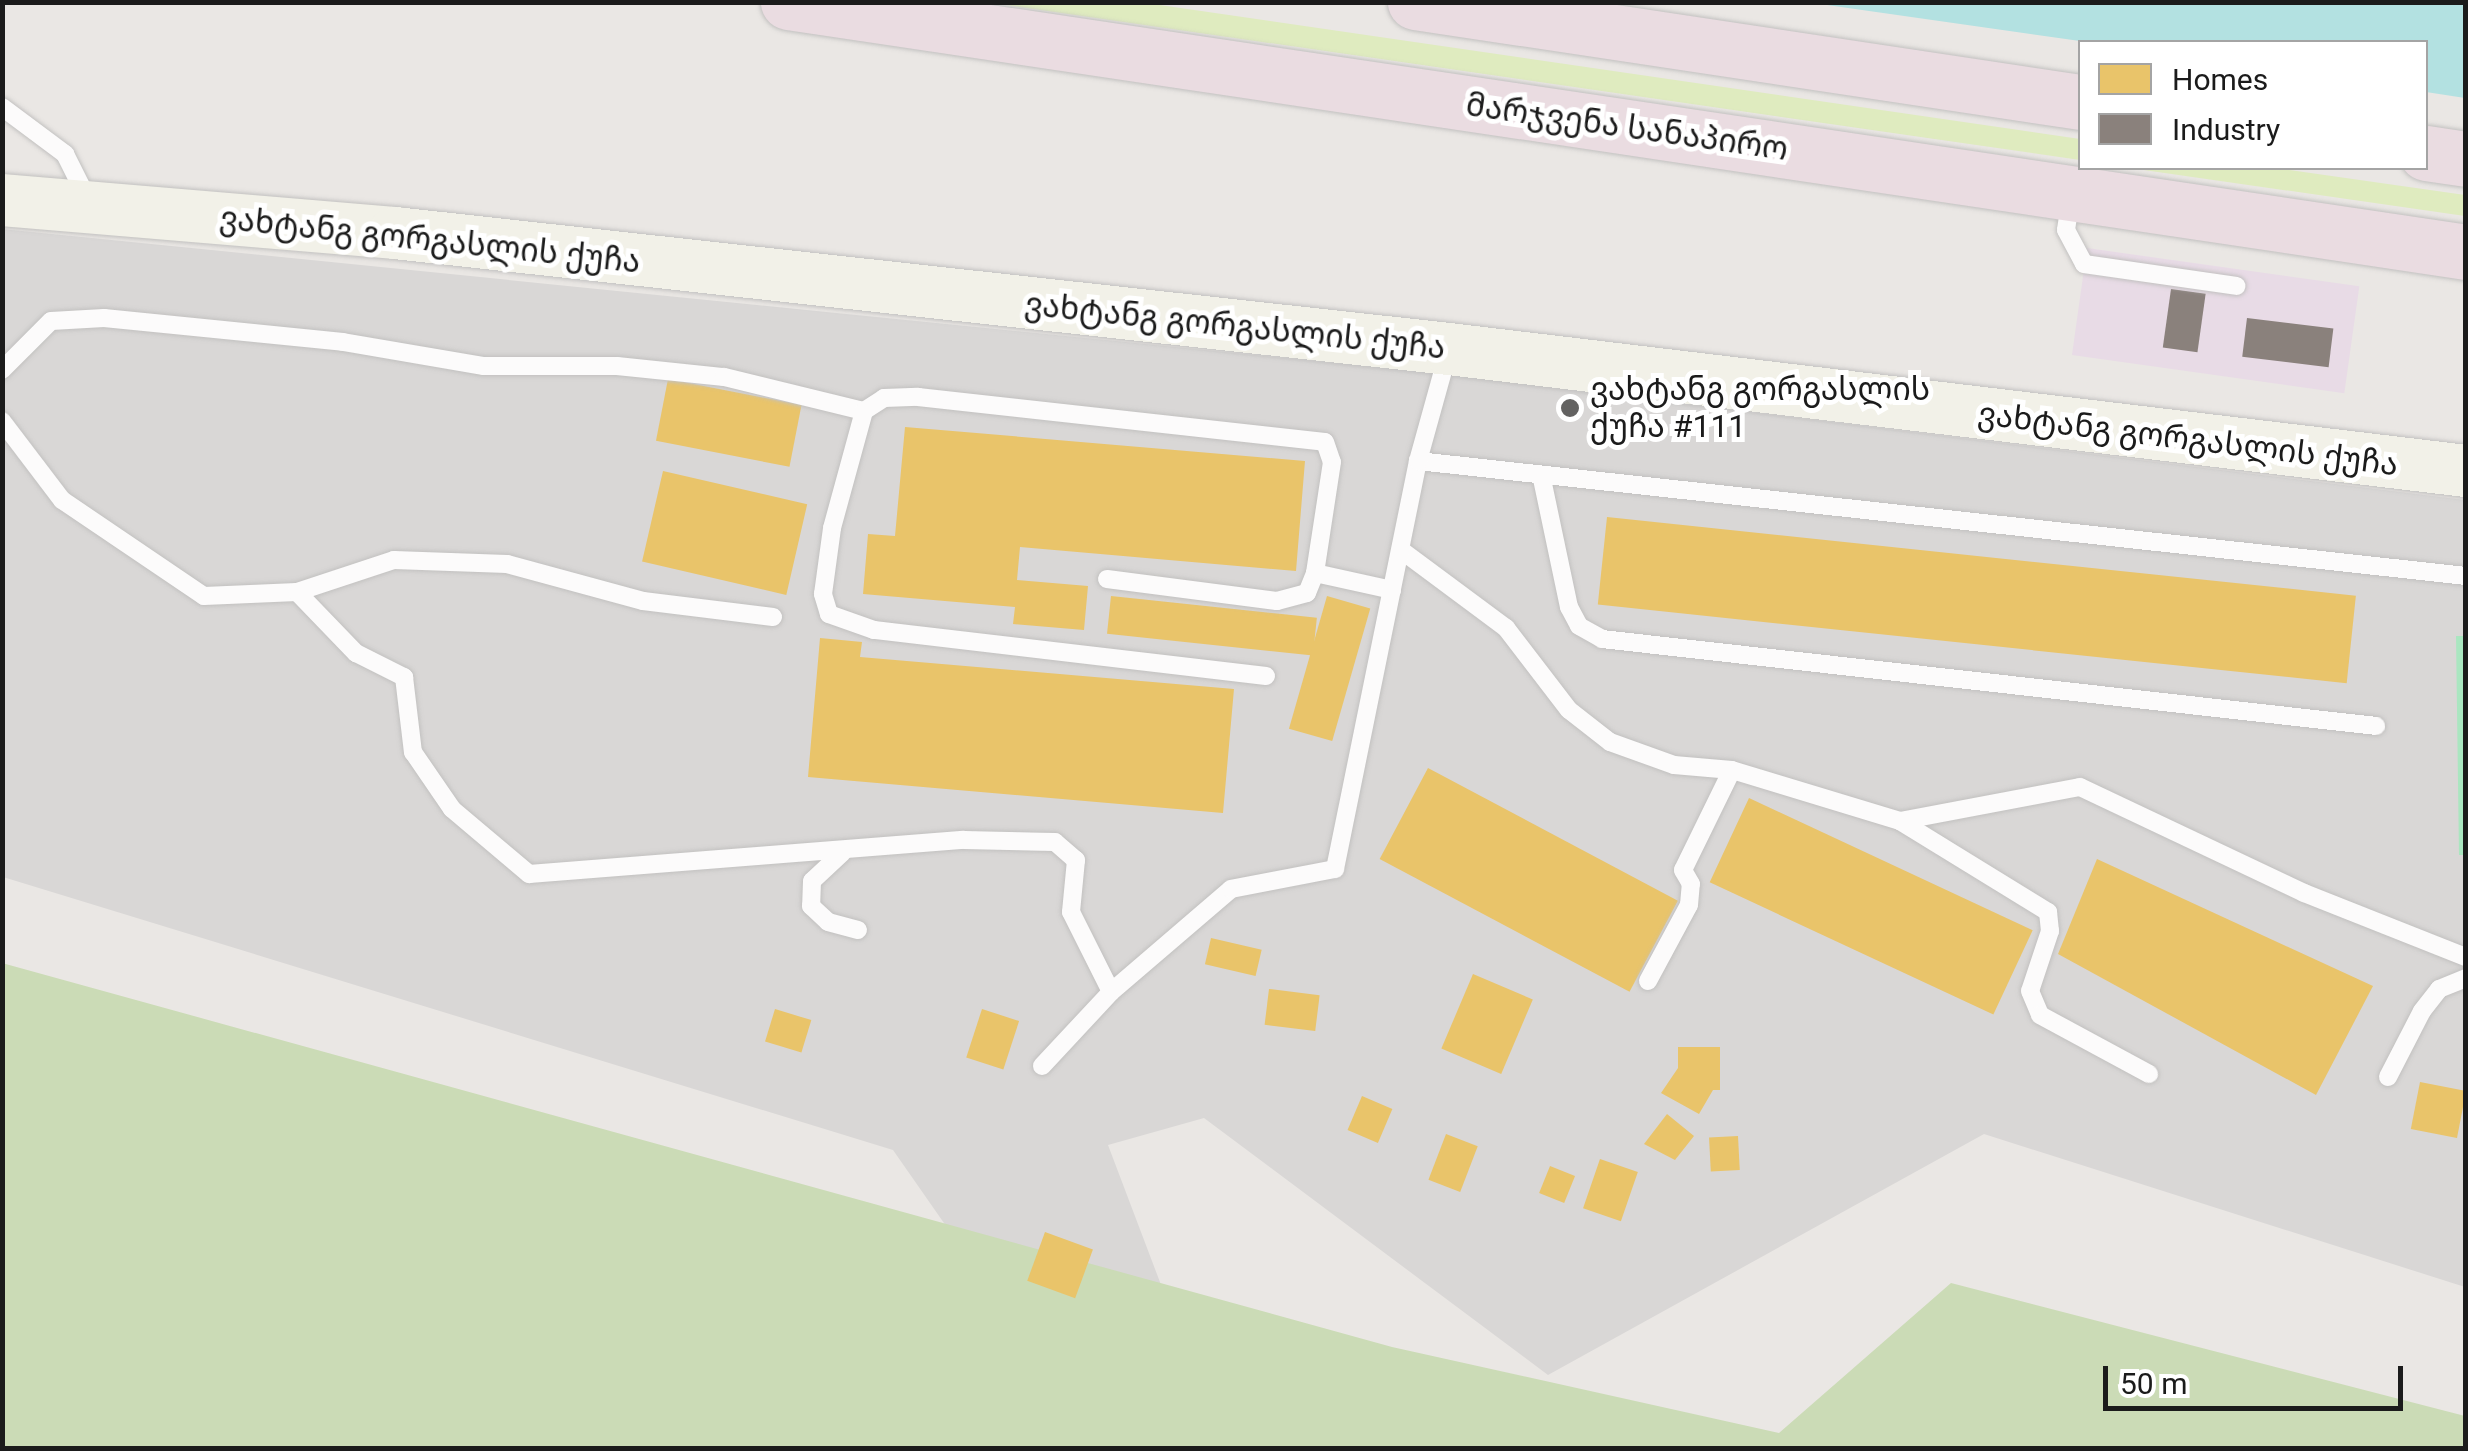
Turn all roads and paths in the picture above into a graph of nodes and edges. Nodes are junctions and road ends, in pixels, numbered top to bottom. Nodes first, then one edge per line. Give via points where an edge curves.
1 (788, 2) edge
2 (1415, 2) edge
3 (2078, 102) edge
4 (2, 107) edge
5 (2428, 153) edge
6 (2466, 159) edge
7 (2072, 192) junction
8 (2, 200) edge
9 (92, 208) junction
10 (2466, 252) edge
11 (2236, 286) dead end
12 (1449, 348) junction
13 (2, 370) edge
14 (864, 411) junction
15 (2, 421) edge
16 (1418, 462) junction
17 (2466, 470) edge
18 (1542, 480) junction
19 (1401, 550) junction
20 (1314, 573) junction
21 (2466, 576) edge
22 (1107, 579) dead end
23 (1392, 590) junction
24 (296, 592) junction
25 (773, 617) dead end
26 (1266, 676) dead end
27 (2376, 726) dead end
28 (1732, 770) junction
29 (1900, 821) junction
30 (843, 852) junction
31 (858, 930) dead end
32 (2466, 958) edge
33 (2466, 978) edge
34 (1648, 980) dead end
35 (1111, 992) junction
36 (1042, 1066) dead end
37 (2149, 1074) dead end
38 (2388, 1077) dead end

1 - 7 highway, მარჯვენა სანაპირო
2 - 3 highway
4 - 9 lane via 65,154
5 - 6 highway
7 - 10 highway, მარჯვენა სანაპირო
7 - 11 lane via 2066,230 2084,264
8 - 9 street, ვახტანგ გორგასლის ქუჩა
9 - 12 street, ვახტანგ გორგასლის ქუჩა via 415,235
12 - 16 lane
12 - 17 street, ვახტანგ გორგასლის ქუჩა
13 - 14 lane via 50,321 104,318 343,342 484,366 617,366 724,376
14 - 20 lane via 884,398 918,396 1325,442 1332,462
14 - 26 lane via 832,528 822,594 828,614 874,630
15 - 24 lane via 62,500 204,596
16 - 18 lane
16 - 19 lane
18 - 21 lane
18 - 27 lane via 1569,607 1579,626 1602,639
19 - 23 lane
19 - 28 lane via 1506,628 1568,710 1610,742 1674,765
20 - 22 lane via 1306,593 1278,601
20 - 23 lane
23 - 35 lane via 1335,869 1232,889
24 - 25 lane via 394,560 507,564 643,601
24 - 30 lane via 356,653 404,677 413,752 452,809 529,874
28 - 29 lane
28 - 34 lane via 1683,870 1691,884 1689,905
29 - 32 lane via 2080,788 2304,893
29 - 37 lane via 2048,912 2050,931 2030,990 2040,1015
30 - 31 lane via 812,881 810,906 828,922
30 - 35 lane via 964,840 1055,842 1076,860 1070,912
33 - 38 lane via 2439,989
35 - 36 lane

